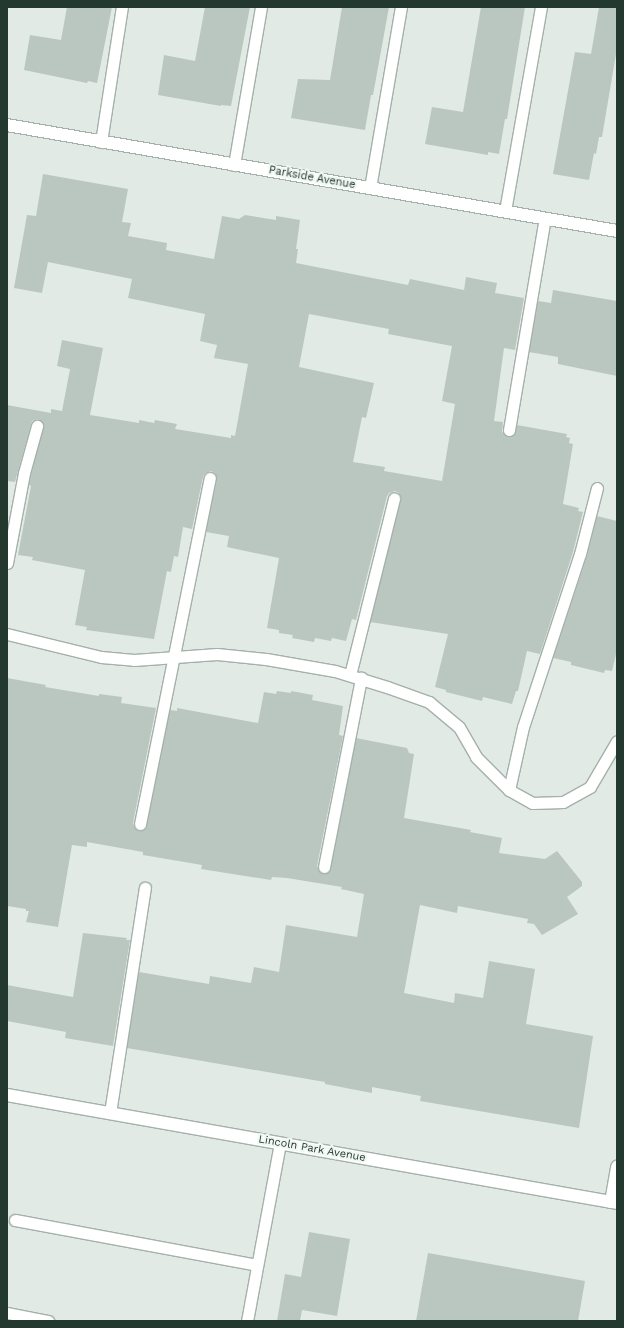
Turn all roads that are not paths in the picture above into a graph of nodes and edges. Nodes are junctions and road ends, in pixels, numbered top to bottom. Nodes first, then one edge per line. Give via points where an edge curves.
1 (122, 7) edge
2 (261, 7) edge
3 (401, 7) edge
4 (541, 7) edge
5 (7, 125) edge
6 (101, 142) junction
7 (234, 165) junction
8 (370, 188) junction
9 (505, 211) junction
10 (546, 218) junction
11 (617, 231) edge
12 (37, 426) dead end
13 (509, 430) dead end
14 (210, 478) dead end
15 (597, 488) dead end
16 (394, 498) dead end
17 (7, 563) edge
18 (7, 634) edge
19 (175, 657) junction
20 (356, 677) junction
21 (617, 741) edge
22 (509, 790) junction
23 (140, 824) dead end
24 (324, 867) dead end
25 (145, 888) dead end
26 (7, 1094) edge
27 (110, 1113) junction
28 (280, 1143) junction
29 (617, 1167) edge
30 (614, 1202) edge
31 (15, 1220) dead end
32 (257, 1265) junction
33 (7, 1313) edge
34 (48, 1321) edge
35 (247, 1321) edge

1 - 6 lane
2 - 7 lane
3 - 8 lane
4 - 9 lane
5 - 6 street, Parkside Avenue
6 - 7 street, Parkside Avenue
7 - 8 street, Parkside Avenue
8 - 9 street, Parkside Avenue
9 - 10 street, Parkside Avenue
10 - 11 street, Parkside Avenue
10 - 13 lane
12 - 17 lane via 24,473
14 - 19 lane
15 - 22 lane via 580,554 524,727
16 - 20 lane
18 - 19 lane via 101,657 134,660
19 - 20 lane via 218,654 274,660
19 - 23 lane
20 - 22 lane via 429,702 459,727 476,757
20 - 24 lane
21 - 22 lane via 590,787 563,802 532,803
25 - 27 lane
26 - 27 street, Lincoln Park Avenue
27 - 28 street, Lincoln Park Avenue
28 - 30 street, Lincoln Park Avenue
28 - 32 lane
29 - 30 street
31 - 32 lane
32 - 35 lane
33 - 34 lane

